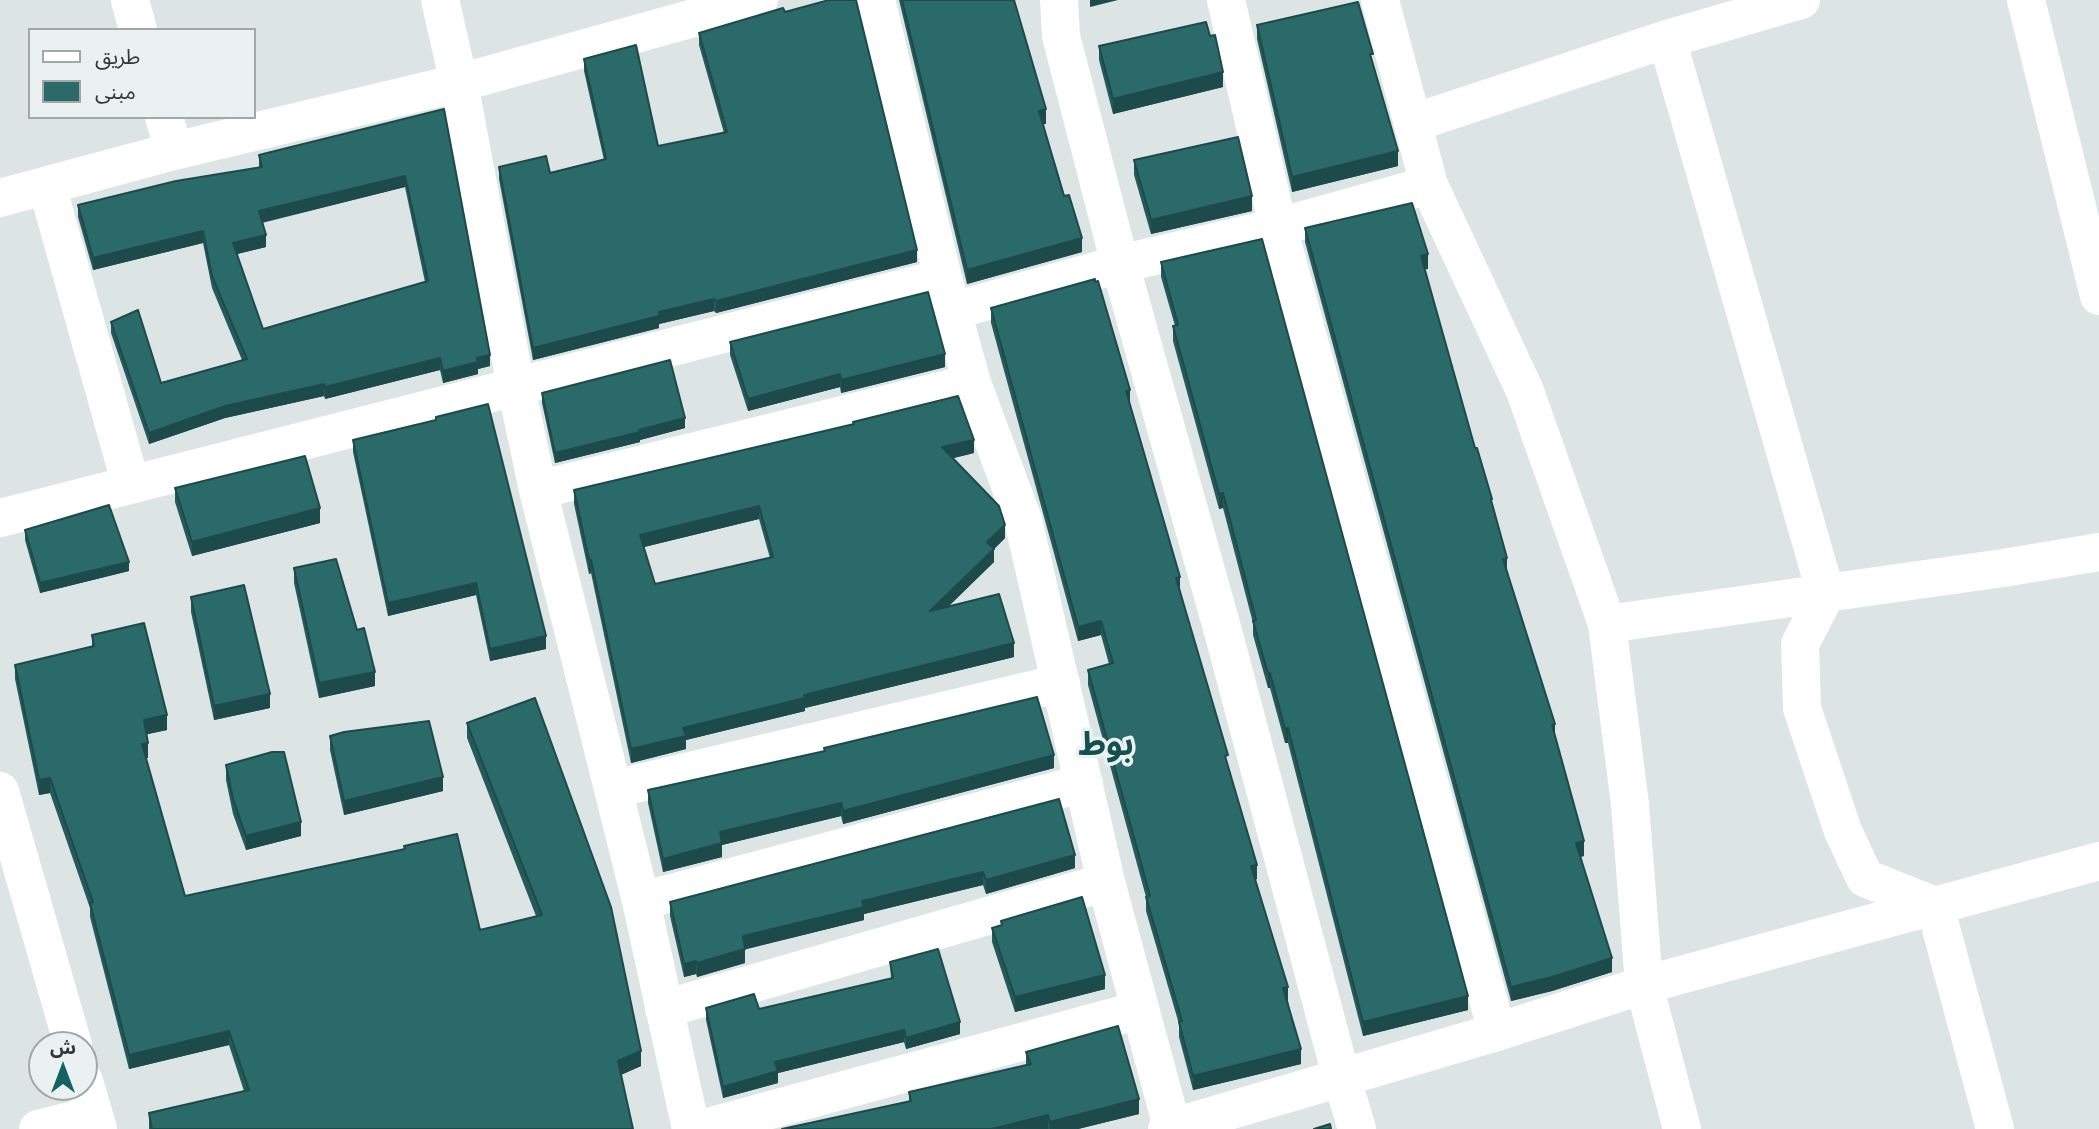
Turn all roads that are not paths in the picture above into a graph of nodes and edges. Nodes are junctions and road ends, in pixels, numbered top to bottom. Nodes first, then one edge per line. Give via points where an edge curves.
1 (130, 0) edge
2 (440, 0) edge
3 (758, 0) edge
4 (876, 0) edge
5 (1059, 0) edge
6 (1227, 0) edge
7 (1380, 0) edge
8 (1801, 0) edge
9 (2026, 0) edge
10 (137, 28) edge
11 (1667, 40) junction
12 (459, 83) junction
13 (254, 119) edge
14 (256, 119) edge
15 (1413, 123) junction
16 (169, 134) edge
17 (1429, 185) junction
18 (47, 186) junction
19 (0, 198) edge
20 (1278, 227) junction
21 (1120, 264) junction
22 (948, 295) junction
23 (2099, 296) edge
24 (972, 383) junction
25 (516, 387) junction
26 (131, 485) junction
27 (538, 490) junction
28 (0, 518) edge
29 (2099, 552) edge
30 (1826, 594) junction
31 (1607, 624) junction
32 (1061, 683) junction
33 (1084, 783) junction
34 (614, 789) junction
35 (0, 791) edge
36 (2099, 861) edge
37 (1106, 881) junction
38 (641, 901) junction
39 (1935, 906) junction
40 (1644, 985) junction
41 (664, 1009) junction
42 (1139, 1010) junction
43 (70, 1031) edge
44 (1497, 1032) junction
45 (1341, 1076) junction
46 (92, 1109) edge
47 (1169, 1128) edge
48 (38, 1129) edge
49 (691, 1129) edge
50 (700, 1129) edge
51 (1357, 1129) edge
52 (1682, 1129) edge
53 (1995, 1129) edge

1 - 10 street
2 - 12 street
3 - 12 street
4 - 22 street
5 - 21 street via 1061,36
6 - 20 street
7 - 15 street
8 - 11 street
9 - 23 street
11 - 15 street
11 - 30 street
12 - 14 street
12 - 25 street
13 - 16 street
15 - 17 street
16 - 18 street
17 - 20 street
17 - 31 street via 1525,391
18 - 19 street
18 - 26 street
20 - 21 street
20 - 44 street
21 - 22 street
21 - 45 street
22 - 24 street
22 - 25 street
24 - 27 street
24 - 32 street via 1023,520
25 - 26 street
25 - 27 street
26 - 28 street
27 - 34 street
29 - 30 street
30 - 31 street
30 - 39 street via 1800,645 1802,708 1843,831 1866,878
31 - 40 street via 1630,804
32 - 33 street
32 - 34 street
33 - 37 street
33 - 38 street
34 - 38 street
35 - 43 street
36 - 39 street
37 - 41 street
37 - 42 street
38 - 41 street
39 - 40 street
39 - 53 street
40 - 44 street
40 - 52 street
41 - 49 street
42 - 47 street
42 - 50 street
44 - 45 street
45 - 47 street
45 - 51 street
46 - 48 street

